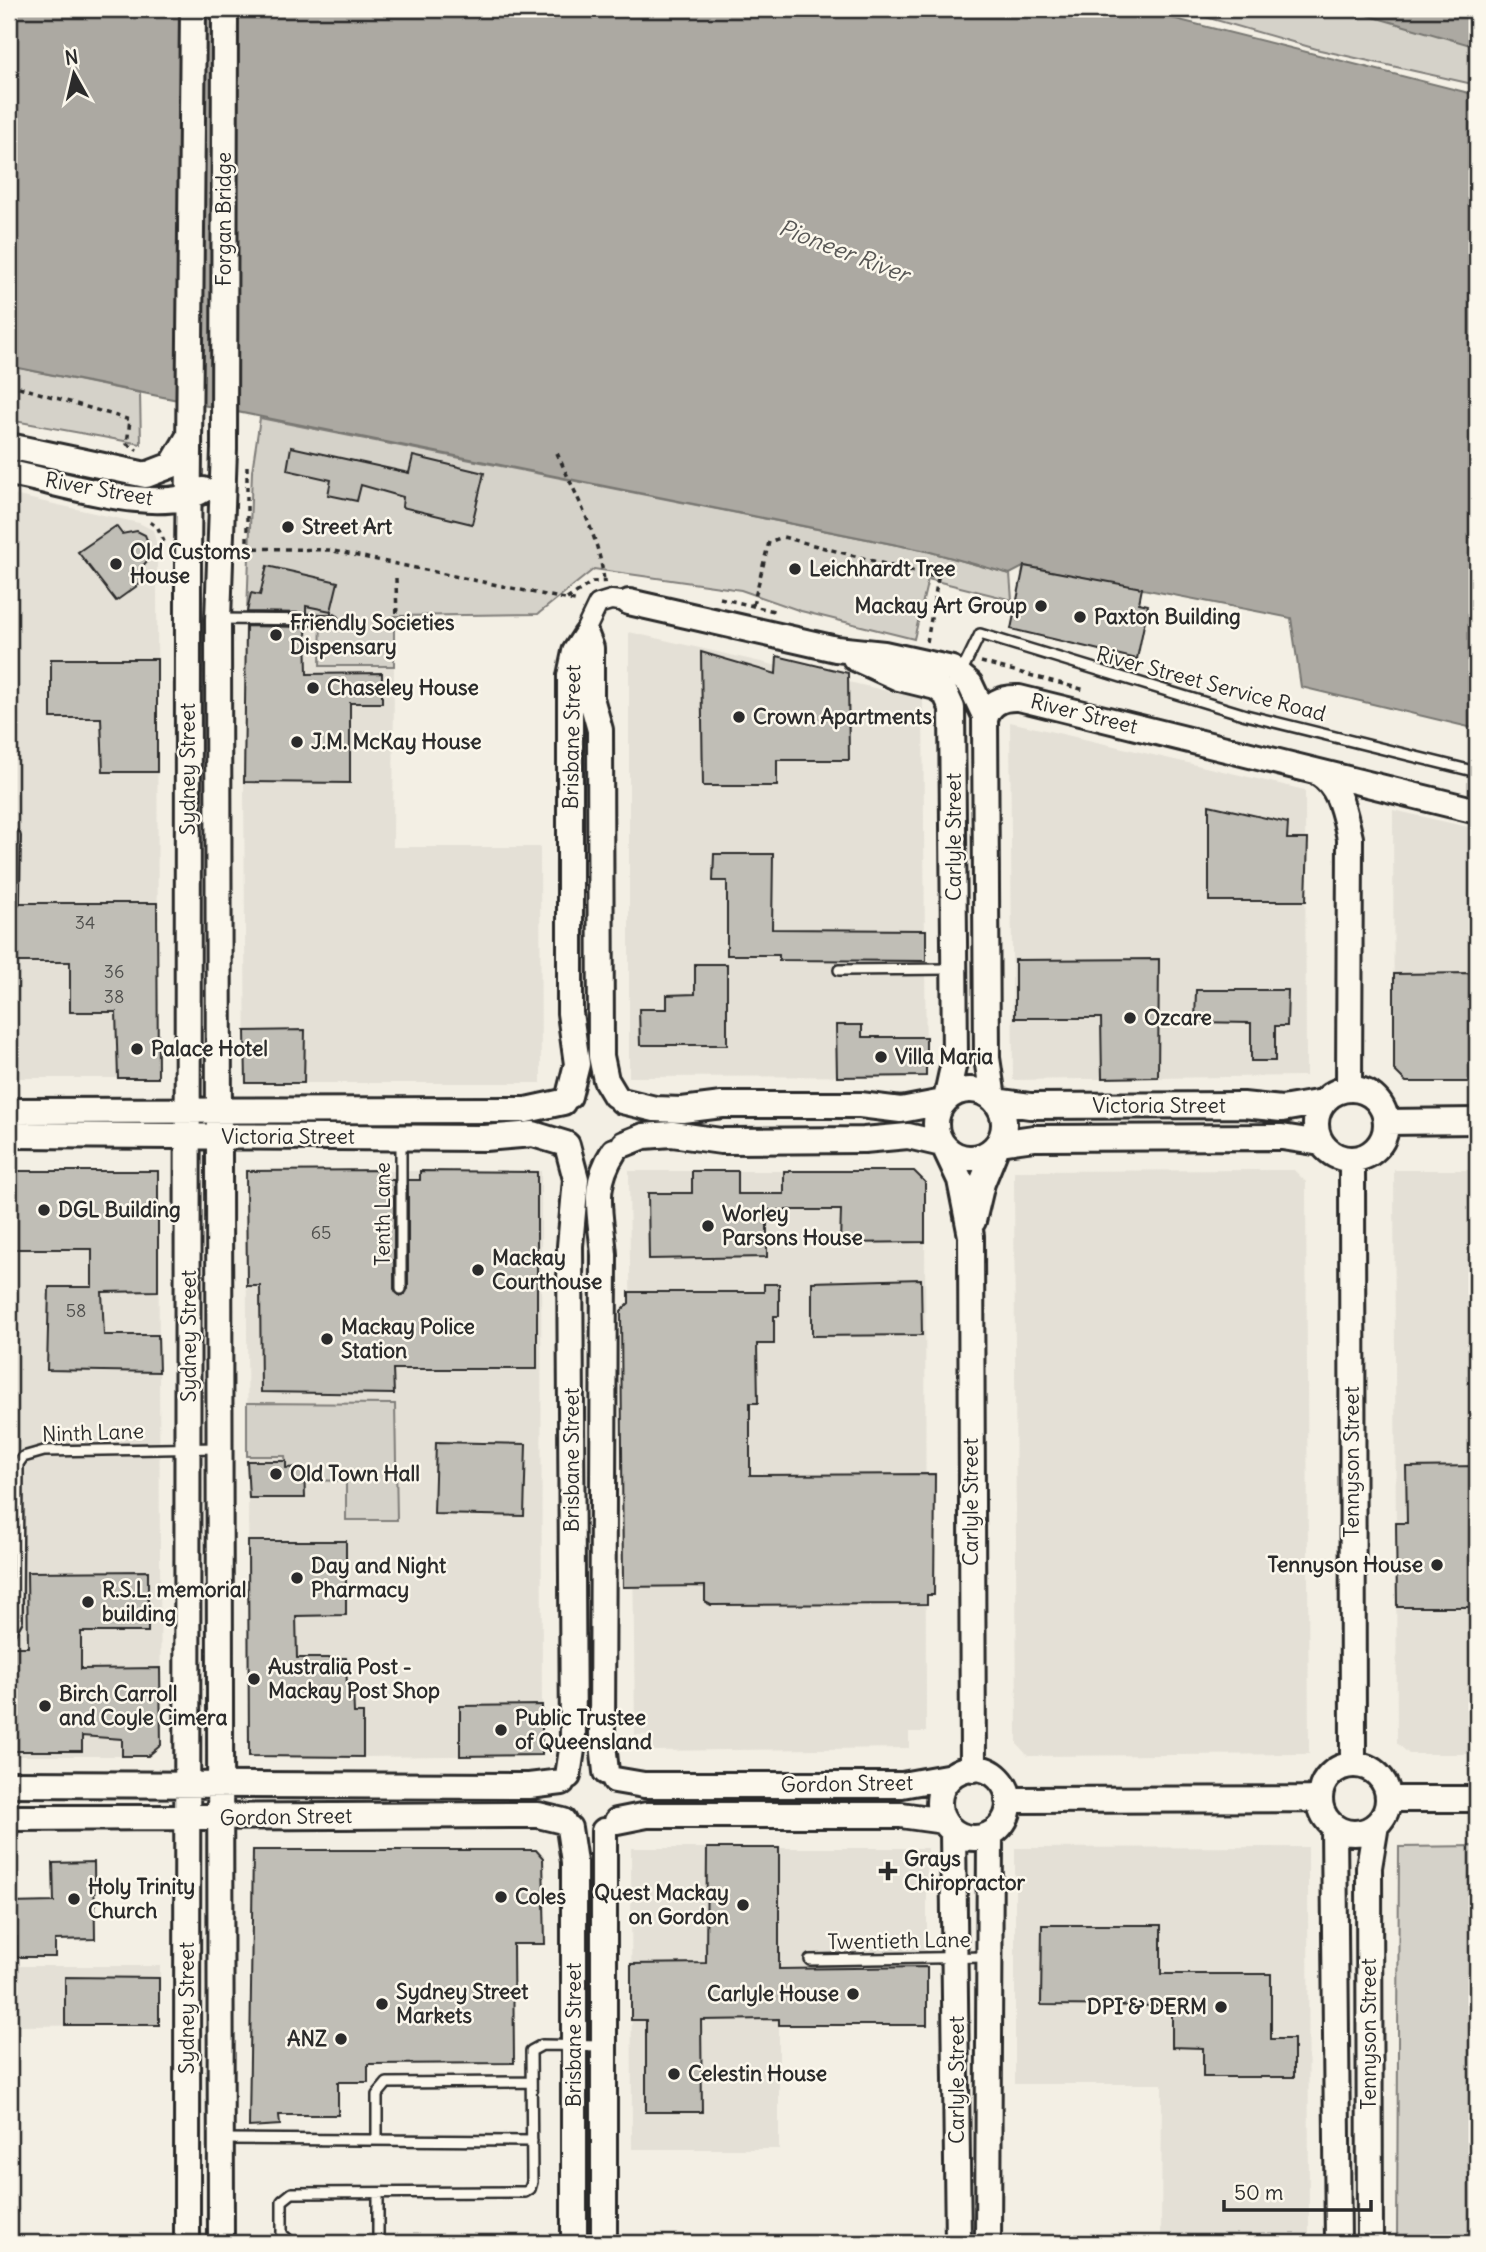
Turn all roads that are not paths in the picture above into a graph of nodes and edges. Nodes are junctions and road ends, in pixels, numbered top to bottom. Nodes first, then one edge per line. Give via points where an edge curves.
1 (193, 9) edge
2 (225, 9) edge
3 (191, 429) junction
4 (232, 444) junction
5 (9, 446) edge
6 (9, 472) edge
7 (189, 497) junction
8 (629, 602) joint
9 (218, 619) junction
10 (333, 620) dead end
11 (586, 632) junction
12 (187, 634) junction
13 (836, 649) junction
14 (961, 673) junction
15 (597, 716) junction
16 (570, 718) junction
17 (985, 726) junction
18 (953, 732) junction
19 (1477, 772) edge
20 (1318, 773) junction
21 (1388, 790) junction
22 (1477, 811) edge
23 (15, 835) dead end
24 (1350, 838) junction
25 (9, 901) edge
26 (954, 969) junction
27 (839, 970) dead end
28 (1349, 1088) junction
29 (619, 1098) junction
30 (566, 1099) junction
31 (994, 1099) junction
32 (945, 1101) junction
33 (1323, 1102) junction
34 (189, 1109) junction
35 (218, 1109) junction
36 (9, 1111) edge
37 (1477, 1121) edge
38 (1387, 1122) junction
39 (9, 1135) edge
40 (189, 1136) junction
41 (218, 1137) junction
42 (401, 1138) junction
43 (1321, 1143) junction
44 (566, 1144) junction
45 (998, 1144) junction
46 (943, 1145) junction
47 (619, 1148) junction
48 (1352, 1159) junction
49 (971, 1236) junction
50 (401, 1289) dead end
51 (189, 1448) junction
52 (220, 1448) junction
53 (9, 1634) edge
54 (1353, 1765) junction
55 (963, 1772) junction
56 (611, 1776) junction
57 (565, 1779) junction
58 (188, 1783) junction
59 (222, 1783) junction
60 (9, 1784) edge
61 (1319, 1799) junction
62 (1388, 1799) junction
63 (1477, 1799) edge
64 (387, 1800) junction
65 (1008, 1800) junction
66 (9, 1818) edge
67 (188, 1818) junction
68 (222, 1818) junction
69 (566, 1824) junction
70 (1376, 1825) junction
71 (610, 1826) junction
72 (948, 1827) junction
73 (1334, 1827) junction
74 (990, 1834) junction
75 (989, 1957) junction
76 (956, 1958) junction
77 (810, 1960) dead end
78 (574, 2045) junction
79 (604, 2046) junction
80 (531, 2082) junction
81 (1337, 2092) junction
82 (1370, 2092) junction
83 (221, 2139) junction
84 (377, 2140) junction
85 (532, 2141) junction
86 (378, 2193) junction
87 (187, 2243) edge
88 (220, 2243) edge
89 (378, 2243) edge
90 (421, 2243) edge
91 (439, 2243) edge
92 (574, 2243) edge
93 (604, 2243) edge
94 (958, 2243) edge
95 (988, 2243) edge
96 (1338, 2243) edge
97 (1370, 2243) edge

1 - 3 street, Forgan Bridge
2 - 4 street, Forgan Bridge
3 - 5 street, River Street via 176,461 146,475
3 - 7 street, Sydney Street
4 - 7 street via 212,479
4 - 9 street, Sydney Street
6 - 7 street, River Street via 145,501
7 - 12 street, Sydney Street
8 - 11 street via 598,604
8 - 13 street
9 - 10 lane
9 - 12 street
9 - 35 street, Sydney Street
11 - 15 street, Brisbane Street via 591,646 589,685
11 - 16 street, Brisbane Street via 571,664
12 - 34 street, Sydney Street
13 - 14 street via 884,654
13 - 18 street, Carlyle Street via 943,692 953,708
14 - 17 street via 982,704
14 - 19 lane, River Street Service Road via 980,634 1246,715
15 - 16 street via 580,712
15 - 29 street, Brisbane Street via 600,1049 604,1074
16 - 30 street, Brisbane Street via 570,1013 577,1064
17 - 18 street via 968,718
17 - 20 street, River Street via 988,711 996,703 1019,698
17 - 31 street, Carlyle Street via 987,1058
18 - 26 street, Carlyle Street
20 - 21 street, River Street
20 - 24 street via 1340,799
21 - 22 street, River Street
21 - 24 street via 1365,801
23 - 25 lane via 14,901
24 - 28 street
26 - 27 lane
26 - 32 street, Carlyle Street via 954,1065
28 - 33 street
28 - 38 street via 1379,1101
29 - 30 street via 596,1088
29 - 32 street via 655,1109 682,1110 750,1105 908,1110
29 - 47 street via 630,1123
30 - 35 street, Victoria Street via 526,1110
30 - 44 street via 557,1122
31 - 32 street via 965,1090
31 - 33 street, Victoria Street via 1030,1106 1243,1105 1282,1109
31 - 45 street via 1004,1119
32 - 46 street via 936,1123
33 - 43 street via 1316,1122
34 - 35 street, Victoria Street
34 - 36 street, Victoria Street
34 - 40 street, Sydney Street
35 - 41 street, Sydney Street
37 - 38 street
38 - 48 street via 1373,1152
39 - 40 street, Victoria Street
40 - 41 street, Victoria Street
40 - 51 street, Sydney Street
41 - 42 street, Victoria Street
41 - 52 street, Sydney Street
42 - 44 street, Victoria Street via 526,1134
42 - 50 lane, Tenth Lane
43 - 45 street, Victoria Street via 1282,1137 1034,1138
43 - 48 street via 1334,1154
44 - 47 street via 586,1154
44 - 57 street, Brisbane Street via 576,1179 569,1246 573,1743
45 - 46 street via 970,1158
45 - 49 street, Carlyle Street via 982,1183
46 - 47 street via 908,1136 721,1141 672,1134 644,1136
46 - 49 street, Carlyle Street via 960,1181
47 - 56 street, Brisbane Street via 601,1174 598,1192 604,1255 602,1734
48 - 54 street, Tennyson Street
49 - 55 street, Carlyle Street
51 - 52 lane, Ninth Lane
51 - 53 lane, Ninth Lane via 44,1451 23,1457 18,1464 17,1620
51 - 58 street, Sydney Street
52 - 59 street, Sydney Street
54 - 61 street via 1325,1780
54 - 62 street via 1373,1771
55 - 56 street, Gordon Street via 902,1785 644,1785
55 - 65 street via 992,1774
55 - 72 street via 940,1792
56 - 57 street via 586,1768
56 - 71 street via 623,1800
57 - 64 street, Gordon Street
57 - 69 street via 556,1802
58 - 59 street, Gordon Street
58 - 60 street, Gordon Street
58 - 67 street, Sydney Street
59 - 64 street, Gordon Street
59 - 68 street, Sydney Street
61 - 65 street
61 - 73 street
62 - 63 street
62 - 70 street
64 - 68 street, Gordon Street
64 - 69 street, Gordon Street via 538,1815
65 - 74 street via 1004,1819
66 - 67 street, Gordon Street
67 - 68 street, Gordon Street
67 - 87 street, Sydney Street
68 - 83 street, Sydney Street
69 - 71 street via 586,1834
69 - 78 street, Brisbane Street via 574,1862
70 - 73 street via 1356,1834
70 - 82 street, Tennyson Street via 1369,1867
71 - 72 street, Gordon Street via 647,1815 901,1815
71 - 79 street, Brisbane Street
72 - 74 street via 971,1838
72 - 76 street, Carlyle Street
73 - 81 street, Tennyson Street
74 - 75 street, Carlyle Street
75 - 76 lane, Twentieth Lane
75 - 95 street, Carlyle Street
76 - 77 lane, Twentieth Lane
76 - 94 street, Carlyle Street
78 - 79 lane
78 - 80 lane via 531,2051
78 - 92 street, Brisbane Street
79 - 93 street, Brisbane Street
80 - 84 lane via 387,2083 377,2095
80 - 85 lane
81 - 82 street
81 - 96 street, Tennyson Street
82 - 97 street, Tennyson Street
83 - 84 lane
83 - 88 street, Sydney Street
84 - 85 lane
85 - 86 lane via 532,2182 524,2192
86 - 89 lane
86 - 89 lane via 292,2193 282,2201 282,2234 292,2243
89 - 90 lane
90 - 91 lane
96 - 97 street

